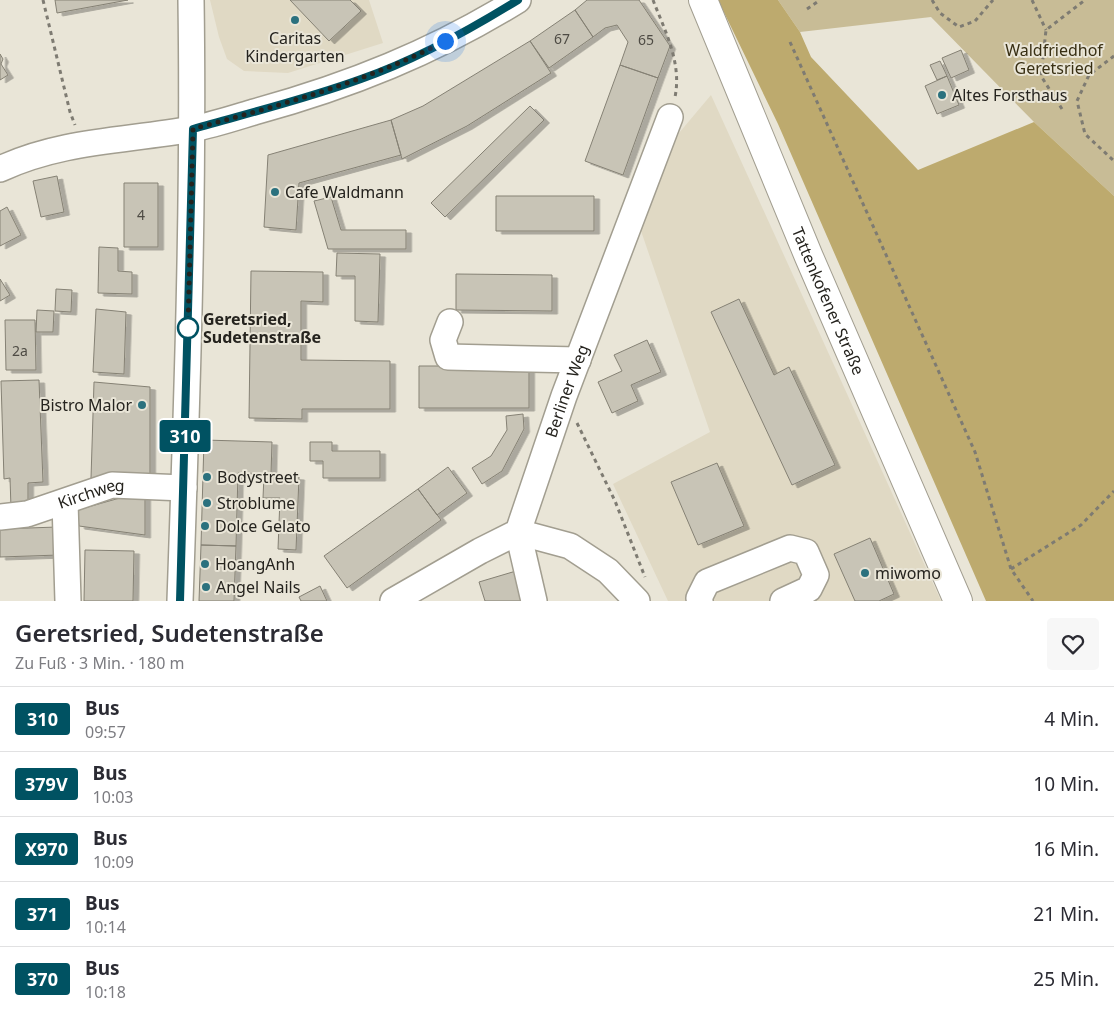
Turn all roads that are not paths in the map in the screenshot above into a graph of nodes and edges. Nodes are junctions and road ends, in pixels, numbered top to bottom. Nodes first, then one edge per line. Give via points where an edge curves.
1 (191, 0) edge
2 (518, 0) edge
3 (703, 0) edge
4 (670, 117) road end
5 (193, 129) junction
6 (0, 168) edge
7 (450, 322) dead end
8 (578, 360) junction
9 (184, 488) junction
10 (65, 502) junction
11 (0, 517) edge
12 (518, 532) junction
13 (642, 590) edge
14 (424, 593) edge
15 (68, 601) edge
16 (180, 601) edge
17 (393, 601) edge
18 (534, 601) edge
19 (700, 601) edge
20 (783, 601) edge
21 (958, 601) edge

1 - 5 street
2 - 5 street via 432,48 370,76
3 - 21 main road, Tattenkofener Straße
4 - 8 street, Berliner Weg
5 - 6 street via 83,144 28,156
5 - 9 street
7 - 8 street via 443,340 448,357
8 - 12 street, Berliner Weg
9 - 10 street, Kirchweg via 112,485
9 - 16 street
10 - 11 street, Kirchweg via 27,514
10 - 15 street
12 - 13 street via 570,546
12 - 14 street
12 - 18 street
14 - 17 street
19 - 20 street via 707,582 790,548 806,552 816,575 809,590

